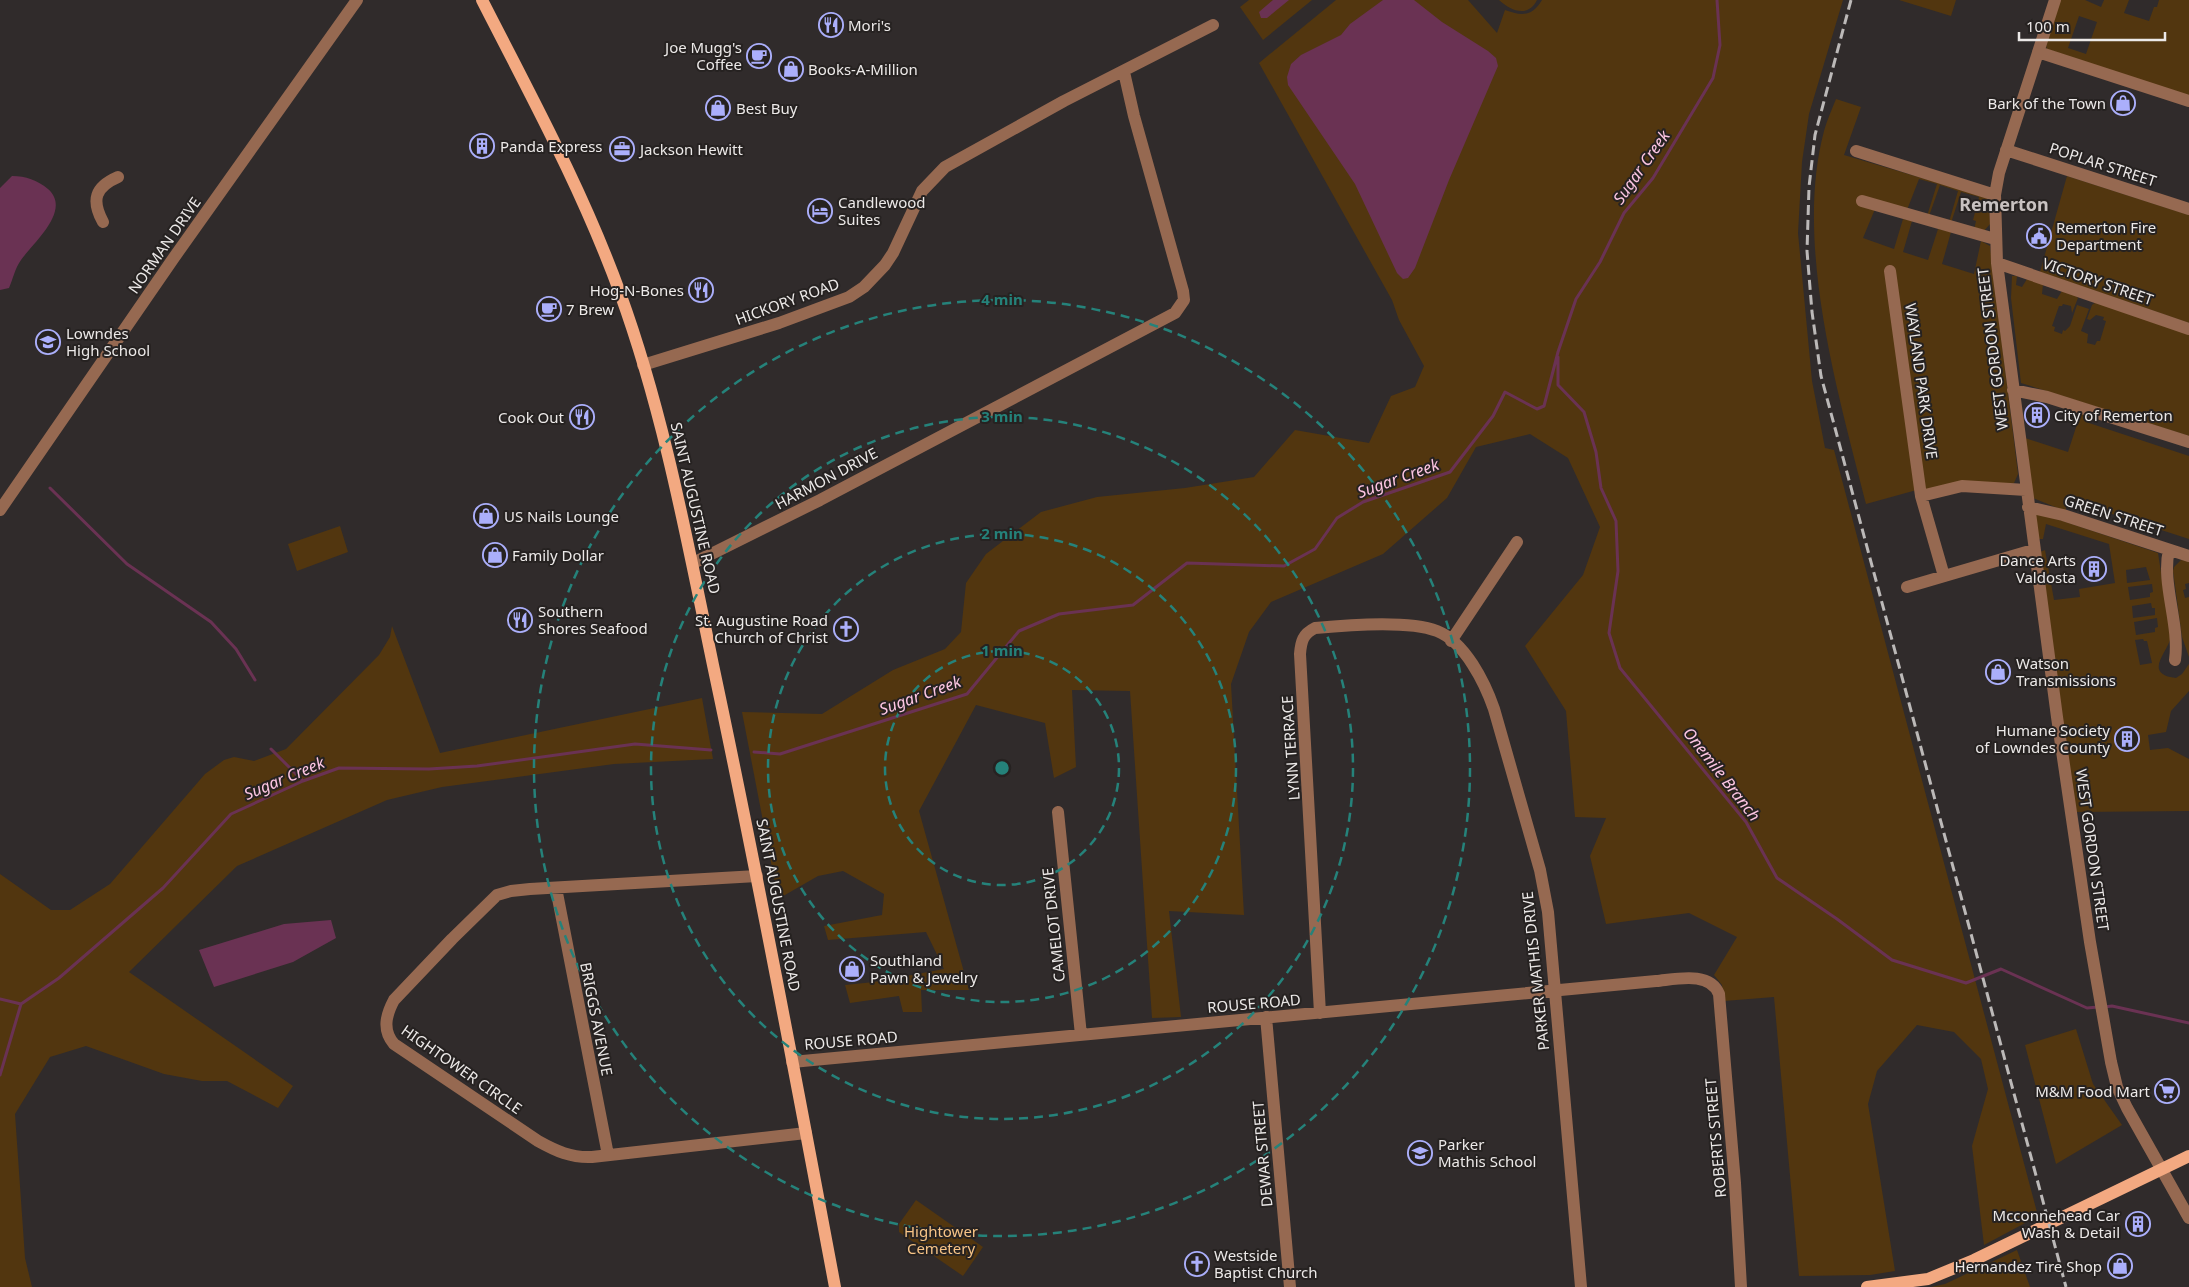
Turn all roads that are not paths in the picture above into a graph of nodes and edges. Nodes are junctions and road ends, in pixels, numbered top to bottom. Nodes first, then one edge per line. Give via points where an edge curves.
1 (357, 0) edge
2 (482, 0) edge
3 (2055, 0) edge
4 (1213, 25) dead end
5 (2038, 52) junction
6 (1124, 72) junction
7 (2189, 101) edge
8 (2006, 150) junction
9 (1856, 151) dead end
10 (118, 177) dead end
11 (1995, 195) junction
12 (1862, 201) dead end
13 (2189, 209) edge
14 (103, 222) dead end
15 (1995, 239) junction
16 (1997, 263) junction
17 (1890, 271) dead end
18 (2189, 329) edge
19 (643, 365) junction
20 (2013, 390) junction
21 (2189, 442) edge
22 (2026, 490) junction
23 (1921, 496) junction
24 (2028, 507) junction
25 (0, 510) edge
26 (1517, 542) dead end
27 (2033, 550) junction
28 (2169, 550) junction
29 (2189, 556) edge
30 (693, 563) junction
31 (1944, 576) junction
32 (1907, 587) dead end
33 (1451, 641) junction
34 (2175, 660) dead end
35 (1058, 812) dead end
36 (757, 876) junction
37 (556, 888) junction
38 (1716, 987) joint
39 (1555, 992) junction
40 (1320, 1013) junction
41 (1266, 1017) junction
42 (1081, 1034) junction
43 (792, 1062) junction
44 (806, 1133) junction
45 (608, 1155) junction
46 (2189, 1156) edge
47 (2161, 1169) junction
48 (2189, 1218) edge
49 (835, 1287) edge
50 (1290, 1287) edge
51 (1582, 1287) edge
52 (1741, 1287) edge
53 (1867, 1287) edge

1 - 25 street, NORMAN DRIVE
2 - 19 main road, SAINT AUGUSTINE ROAD via 540,110 584,206 620,291
3 - 5 street, WEST GORDON STREET
4 - 6 street, HICKORY ROAD
5 - 7 street
5 - 8 street, WEST GORDON STREET
6 - 19 street, HICKORY ROAD via 1064,101 945,168 922,191 885,265 849,297
6 - 30 street, HARMON DRIVE via 1183,291 1184,300 1175,313
8 - 11 street, WEST GORDON STREET
8 - 13 street, POPLAR STREET
9 - 11 street
10 - 14 street via 97,195 96,210
11 - 15 street, WEST GORDON STREET
12 - 15 street
15 - 16 street, WEST GORDON STREET
16 - 18 street, VICTORY STREET
16 - 20 street, WEST GORDON STREET
17 - 23 street, WAYLAND PARK DRIVE
19 - 30 main road, SAINT AUGUSTINE ROAD
20 - 21 street via 2056,400
20 - 22 street, WEST GORDON STREET
22 - 23 street via 1962,486
22 - 24 street, WEST GORDON STREET
23 - 31 street, WAYLAND PARK DRIVE
24 - 27 street, WEST GORDON STREET
24 - 28 street, GREEN STREET via 2063,515
26 - 33 street
27 - 31 street
27 - 47 street, WEST GORDON STREET via 2090,942 2111,1062 2117,1087
28 - 29 street, GREEN STREET
28 - 34 street via 2167,564 2177,638
30 - 36 main road, SAINT AUGUSTINE ROAD
31 - 32 street
33 - 39 street, PARKER MATHIS DRIVE via 1473,664 1494,709 1540,870 1548,912
33 - 40 street, LYNN TERRACE via 1438,631 1388,625 1315,628 1306,632 1301,643
35 - 42 street, CAMELOT DRIVE
36 - 37 street, HIGHTOWER CIRCLE
36 - 43 main road, SAINT AUGUSTINE ROAD
37 - 45 street, BRIGGS AVENUE
37 - 45 street, HIGHTOWER CIRCLE via 511,891 490,901 394,1000 388,1010 387,1036 400,1048 557,1151 583,1158
38 - 39 street, ROUSE ROAD via 1711,982 1695,978
38 - 52 street, ROBERTS STREET via 1736,1183
39 - 40 street, ROUSE ROAD
39 - 51 street, PARKER MATHIS DRIVE
40 - 41 street, ROUSE ROAD
41 - 42 street, ROUSE ROAD
41 - 50 street, DEWAR STREET
42 - 43 street, ROUSE ROAD
43 - 44 main road, SAINT AUGUSTINE ROAD
44 - 45 street, HIGHTOWER CIRCLE
44 - 49 main road, SAINT AUGUSTINE ROAD
46 - 47 main road
47 - 48 street, WEST GORDON STREET
47 - 53 main road via 1928,1279

